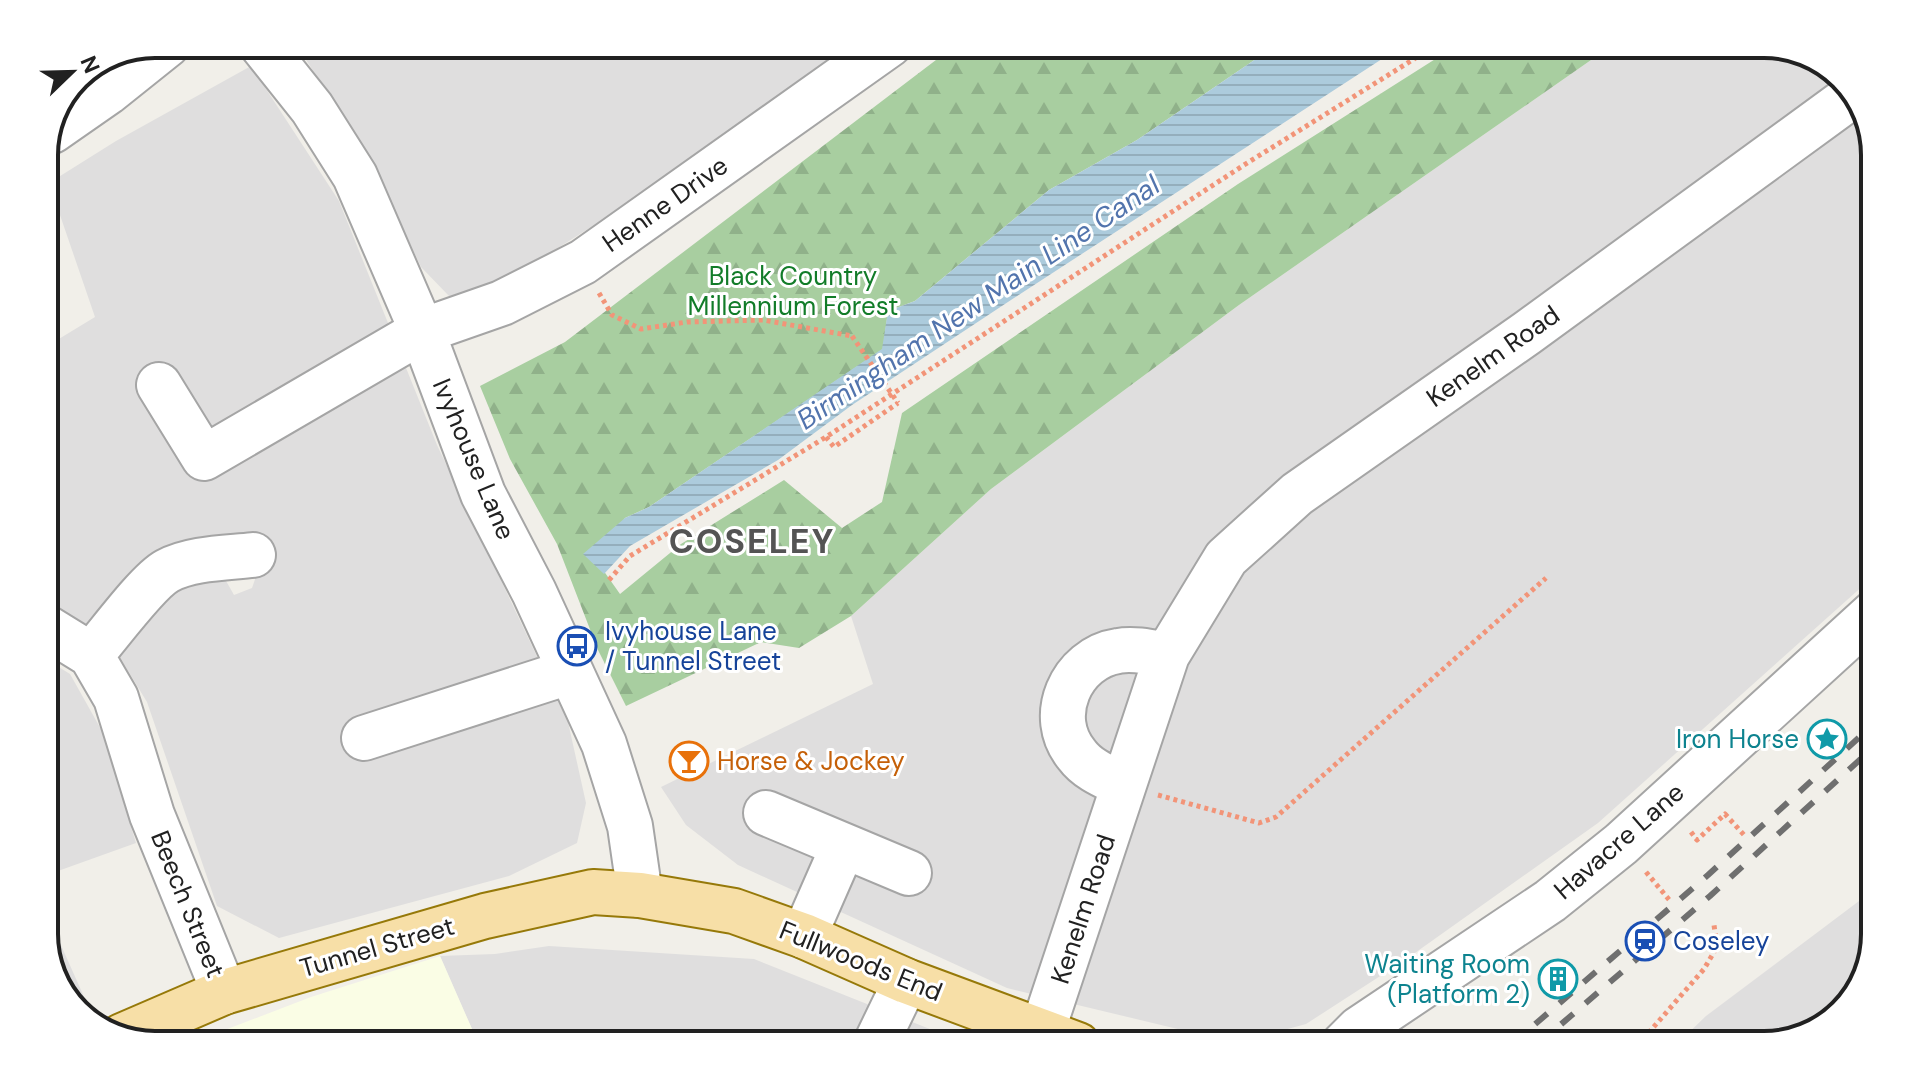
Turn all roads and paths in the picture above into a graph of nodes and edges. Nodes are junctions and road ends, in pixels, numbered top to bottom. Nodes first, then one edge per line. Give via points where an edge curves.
1 (150, 58) edge
2 (272, 58) edge
3 (870, 58) edge
4 (1416, 58) edge
5 (1845, 101) edge
6 (64, 123) edge
7 (583, 262) junction
8 (422, 331) junction
9 (159, 385) dead end
10 (826, 437) junction
11 (242, 566) dead end
12 (1546, 578) dead end
13 (609, 580) dead end
14 (1861, 625) edge
15 (58, 635) edge
16 (91, 655) junction
17 (1167, 655) junction
18 (569, 672) junction
19 (364, 738) dead end
20 (1123, 785) junction
21 (766, 813) dead end
22 (843, 847) junction
23 (909, 873) dead end
24 (640, 895) junction
25 (1714, 925) dead end
26 (804, 936) junction
27 (906, 981) junction
28 (224, 992) junction
29 (138, 1029) edge
30 (882, 1031) edge
31 (1041, 1031) edge
32 (1062, 1031) edge
33 (1357, 1031) edge
34 (1650, 1031) edge

1 - 6 street
2 - 8 street, Ivyhouse Lane via 355,176
3 - 7 street, Henne Drive
4 - 10 path
5 - 17 street, Kenelm Road via 1297,494 1226,558
7 - 8 street, Henne Drive via 502,303
7 - 10 path, bridge via 612,315 641,329 763,320 852,336 898,403 834,447
8 - 9 street, Henne Drive via 204,458
8 - 18 street, Ivyhouse Lane via 483,494
10 - 13 path via 630,556
11 - 16 street via 199,562 166,571
12 - 20 path via 1276,817 1259,823
14 - 33 street, Havacre Lane via 1621,844 1550,901
15 - 16 street
16 - 28 street, Beech Street via 116,698 152,815
17 - 20 street, Kenelm Road
17 - 20 street via 1116,651 1097,657 1069,685 1063,720 1066,738 1088,767
18 - 19 street
18 - 24 street, Ivyhouse Lane via 604,744 630,826
20 - 32 street, Kenelm Road
21 - 22 street
22 - 23 street
22 - 26 street
24 - 26 main road, Fullwoods End via 734,911
24 - 28 main road, Tunnel Street via 593,892 500,912
25 - 34 path via 1717,947 1704,969
26 - 27 main road, Fullwoods End
27 - 30 street
27 - 31 main road, Fullwoods End
28 - 29 main road, Tunnel Street

